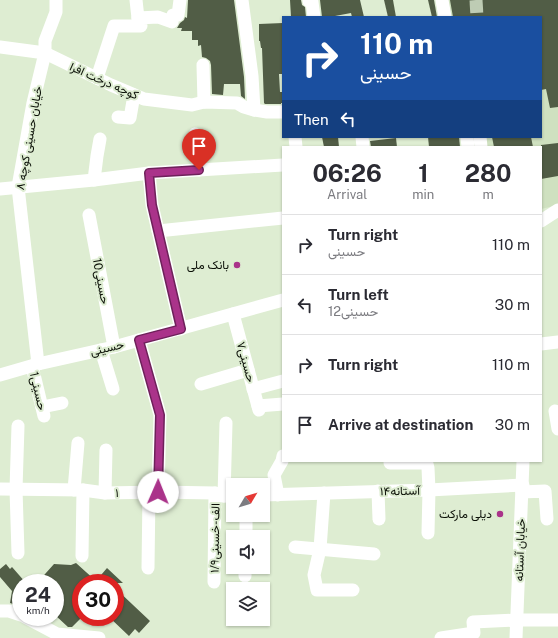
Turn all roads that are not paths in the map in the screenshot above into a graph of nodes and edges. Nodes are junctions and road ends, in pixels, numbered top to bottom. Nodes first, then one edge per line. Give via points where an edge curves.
1 (56, 0) edge
2 (136, 0) edge
3 (180, 0) edge
4 (242, 0) edge
5 (309, 0) edge
6 (442, 0) edge
7 (314, 16) edge
8 (445, 16) edge
9 (138, 18) junction
10 (0, 47) edge
11 (45, 53) junction
12 (203, 65) dead end
13 (97, 78) junction
14 (134, 95) junction
15 (204, 102) junction
16 (254, 110) junction
17 (282, 112) edge
18 (118, 117) dead end
19 (195, 134) dead end
20 (100, 138) dead end
21 (282, 165) edge
22 (199, 170) junction
23 (149, 173) junction
24 (94, 180) junction
25 (18, 187) junction
26 (0, 189) edge
27 (558, 210) edge
28 (89, 215) dead end
29 (282, 218) edge
30 (542, 221) edge
31 (158, 231) junction
32 (282, 300) edge
33 (233, 314) junction
34 (181, 329) junction
35 (139, 340) junction
36 (558, 342) edge
37 (542, 344) edge
38 (114, 347) junction
39 (101, 350) junction
40 (35, 365) junction
41 (248, 370) junction
42 (0, 375) edge
43 (282, 381) edge
44 (201, 384) dead end
45 (113, 389) dead end
46 (253, 389) junction
47 (62, 403) dead end
48 (282, 404) edge
49 (552, 411) edge
50 (226, 423) dead end
51 (18, 426) dead end
52 (558, 429) edge
53 (78, 444) dead end
54 (106, 450) dead end
55 (282, 461) edge
56 (523, 462) edge
57 (390, 464) edge
58 (0, 489) edge
59 (16, 489) junction
60 (523, 489) junction
61 (79, 490) junction
62 (429, 490) junction
63 (378, 491) junction
64 (153, 492) junction
65 (105, 493) junction
66 (324, 493) junction
67 (224, 495) edge
68 (270, 495) edge
69 (278, 495) junction
70 (379, 519) dead end
71 (546, 519) dead end
72 (428, 533) dead end
73 (295, 547) dead end
74 (320, 549) junction
75 (18, 553) dead end
76 (374, 554) dead end
77 (82, 556) dead end
78 (148, 568) dead end
79 (214, 582) dead end
80 (353, 590) dead end
81 (0, 611) edge
82 (12, 612) edge
83 (517, 620) junction
84 (558, 620) edge
85 (42, 626) edge
86 (99, 638) edge
87 (440, 638) edge
88 (516, 638) edge

1 - 11 street, خیابان حسینی کوچه ۸ via 56,12 45,41
2 - 9 street
3 - 9 street via 178,16 173,15 172,22 158,18
4 - 16 street
5 - 7 street via 312,2
6 - 8 street
9 - 13 street via 141,26 114,26
10 - 11 street
11 - 13 street, کوچه درخت افرا via 61,68
11 - 25 street, خیابان حسینی کوچه ۸
12 - 15 street
13 - 14 street, کوچه درخت افرا
14 - 15 street, کوچه درخت افرا via 144,99 192,105
14 - 18 street via 130,118
15 - 16 street, کوچه درخت افرا via 237,103
16 - 17 street, کوچه درخت افرا
19 - 22 street
20 - 24 street
21 - 22 street
22 - 23 street
23 - 24 street
23 - 31 street
24 - 25 street
25 - 26 street
25 - 40 street, خیابان حسینی کوچه ۸
27 - 30 street
28 - 38 street, حسینی10
29 - 31 street
31 - 34 street
32 - 33 street, حسینی
33 - 34 street, حسینی
33 - 41 street, حسینی۷
34 - 35 street, حسینی
35 - 38 street, حسینی
35 - 64 street via 160,415
36 - 37 street
38 - 39 street, حسینی
39 - 40 street, حسینی
39 - 45 street
40 - 42 street, حسینی
40 - 47 street, حسینی1 via 43,412
41 - 44 street
41 - 46 street, حسینی۷
43 - 46 street
46 - 48 street, حسینی۷ via 258,408
49 - 52 street
50 - 67 street, الف-خسینی۱/۹
51 - 59 street
53 - 61 street
54 - 65 street
55 - 69 street via 274,475
56 - 60 street, خیابان آستانه
57 - 62 street via 427,464
58 - 59 street, ۱
59 - 61 street, ۱
59 - 75 street
60 - 62 street, آستانه۱۴
60 - 71 street, آستانه۱۴ via 545,491
60 - 83 street, خیابان آستانه
61 - 65 street, ۱
61 - 77 street
62 - 63 street, آستانه۱۴
62 - 72 street
63 - 66 street, آستانه۱۴
63 - 70 street
64 - 65 street, ۱
64 - 67 street, ۱
64 - 78 street
66 - 69 street, آستانه۱۴
66 - 74 street
67 - 79 street, الف-خسینی۱/۹
68 - 69 street
73 - 74 street
74 - 76 street
74 - 80 street via 314,575 317,590
81 - 82 street
83 - 84 street
83 - 87 street via 473,622 474,633
83 - 88 street, خیابان آستانه
85 - 86 street via 57,634

